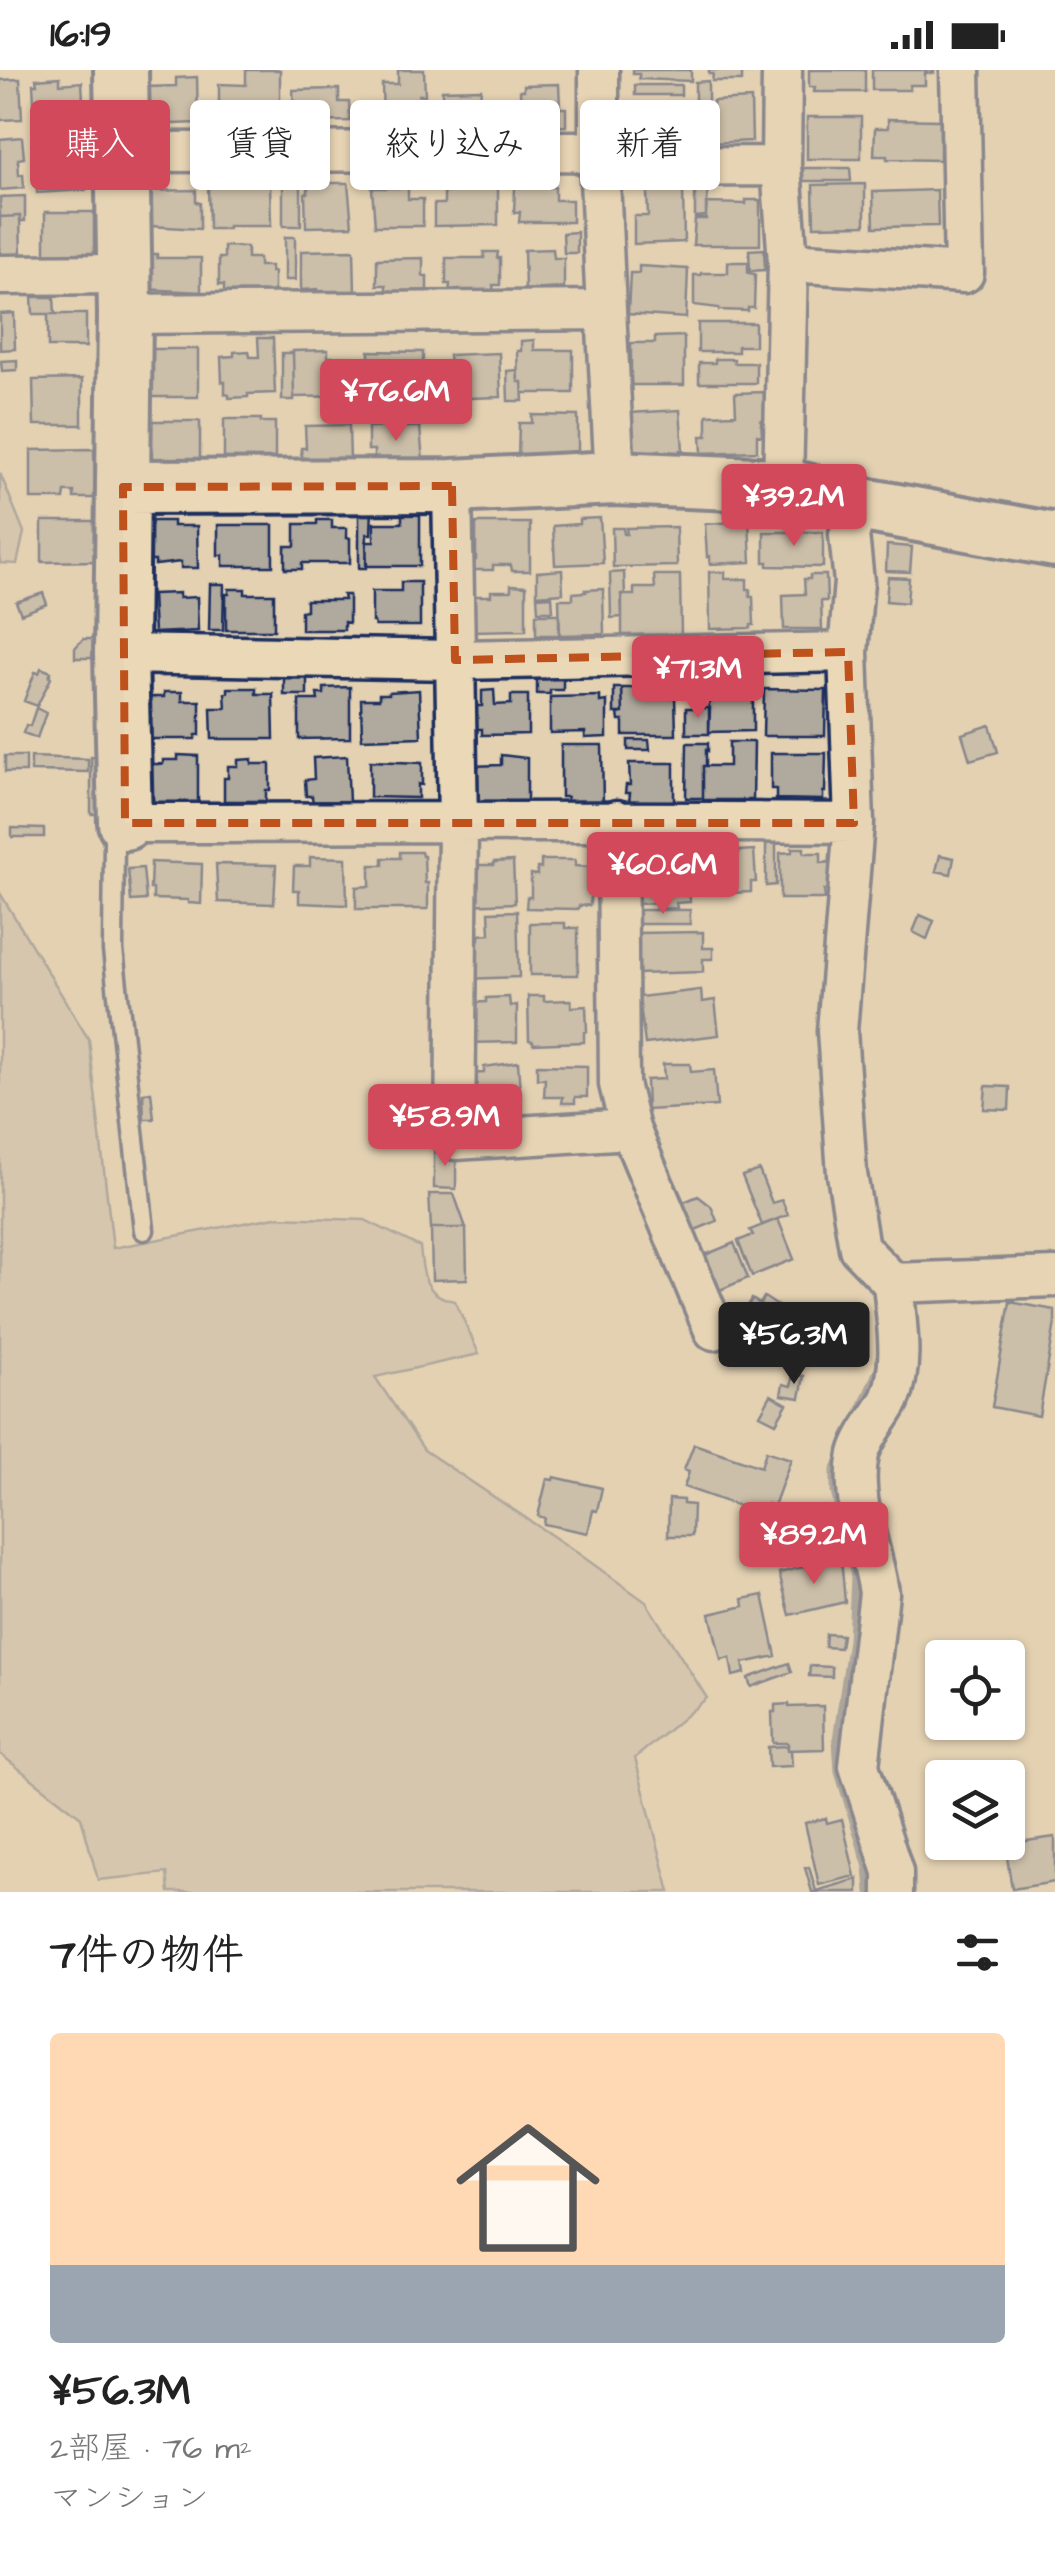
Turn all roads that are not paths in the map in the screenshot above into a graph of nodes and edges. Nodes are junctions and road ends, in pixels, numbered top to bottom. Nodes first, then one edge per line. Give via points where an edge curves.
1 (120, 70) edge
2 (600, 70) edge
3 (782, 70) edge
4 (960, 70) edge
5 (121, 100) edge
6 (600, 100) edge
7 (170, 152) edge
8 (580, 152) edge
9 (720, 166) edge
10 (781, 166) junction
11 (123, 190) edge
12 (600, 190) edge
13 (788, 262) junction
14 (0, 275) edge
15 (124, 294) junction
16 (606, 310) junction
17 (615, 478) junction
18 (783, 485) junction
19 (452, 486) junction
20 (123, 488) junction
21 (859, 504) junction
22 (1055, 540) edge
23 (848, 652) junction
24 (121, 654) junction
25 (455, 660) junction
26 (617, 820) junction
27 (125, 823) junction
28 (458, 823) junction
29 (854, 823) junction
30 (630, 1129) junction
31 (144, 1230) dead end
32 (1055, 1277) edge
33 (893, 1283) junction
34 (714, 1330) dead end
35 (893, 1892) edge

1 - 5 street
2 - 6 street
3 - 10 street
4 - 13 street via 964,273
7 - 8 street
9 - 10 street
10 - 13 street
11 - 15 street
12 - 16 street
13 - 18 street
14 - 15 street
15 - 16 street
15 - 20 street
16 - 17 street
17 - 18 street
17 - 19 street
18 - 21 street
19 - 20 street
19 - 25 street
20 - 24 street
21 - 22 street
21 - 23 street via 849,535 854,582
23 - 25 street
23 - 29 street
24 - 25 street
24 - 27 street
25 - 28 street
26 - 28 street
26 - 29 street
26 - 30 street via 619,1084
27 - 28 street
27 - 31 lane via 114,839 114,950
28 - 30 street via 455,1140
29 - 33 street via 837,1031 847,1174 858,1248
30 - 34 street
32 - 33 street
33 - 35 street via 898,1358 892,1396 860,1452 858,1493 879,1593 860,1766 893,1872

